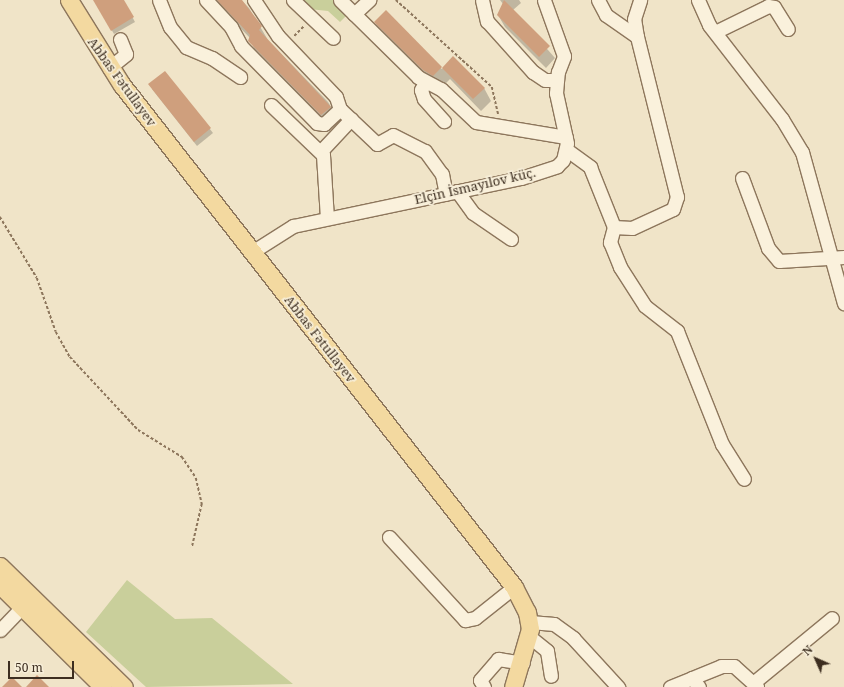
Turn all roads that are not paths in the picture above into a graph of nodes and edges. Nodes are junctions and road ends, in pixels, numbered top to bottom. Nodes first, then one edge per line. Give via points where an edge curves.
1 (69, 0) edge
2 (159, 0) edge
3 (206, 0) edge
4 (254, 0) edge
5 (294, 0) edge
6 (340, 0) edge
7 (369, 0) edge
8 (482, 0) edge
9 (544, 0) edge
10 (598, 0) edge
11 (640, 0) edge
12 (698, 0) edge
13 (755, 5) edge
14 (354, 14) junction
15 (788, 29) dead end
16 (715, 32) junction
17 (636, 37) junction
18 (332, 38) dead end
19 (120, 39) dead end
20 (109, 68) junction
21 (240, 77) dead end
22 (556, 80) junction
23 (425, 82) junction
24 (271, 105) dead end
25 (340, 109) junction
26 (351, 119) junction
27 (444, 121) dead end
28 (567, 144) junction
29 (320, 151) junction
30 (742, 178) dead end
31 (451, 193) junction
32 (327, 218) junction
33 (614, 227) junction
34 (512, 239) dead end
35 (252, 252) junction
36 (829, 256) junction
37 (844, 257) edge
38 (844, 303) edge
39 (744, 479) dead end
40 (389, 538) dead end
41 (0, 566) edge
42 (0, 585) edge
43 (514, 587) junction
44 (22, 607) junction
45 (832, 618) dead end
46 (0, 630) edge
47 (530, 630) junction
48 (522, 663) junction
49 (551, 676) dead end
50 (696, 683) edge
51 (755, 685) edge
52 (103, 687) edge
53 (124, 687) edge
54 (484, 687) edge
55 (513, 687) edge
56 (618, 687) edge
57 (670, 687) edge

1 - 20 main road, Abbas Fətullayev
2 - 21 street via 170,27 186,48 212,58
3 - 25 street via 231,27 241,46 317,123 324,124
4 - 25 street via 286,44 332,91
5 - 18 street
6 - 14 street
7 - 14 street
8 - 22 street via 487,21 533,72 545,80
9 - 22 street via 563,51
10 - 17 street via 606,15
11 - 17 street via 634,19
12 - 16 street
13 - 15 street via 774,7
13 - 16 street
14 - 23 street
16 - 36 street via 782,119 802,152
17 - 33 street via 677,198 673,209 666,215 632,228
19 - 20 street via 126,54
20 - 35 main road, Abbas Fətullayev
22 - 28 street
23 - 27 street via 422,96
23 - 28 street via 441,89 476,122
24 - 29 street
25 - 26 street
26 - 29 street
26 - 31 street via 377,144 393,135 425,152 442,174
28 - 31 street, Elçin İsmayılov küç. via 562,160 549,169
28 - 33 street via 590,168
29 - 32 street via 326,168 324,198
30 - 36 street via 768,248 779,261
31 - 32 street, Elçin İsmayılov küç.
31 - 34 street via 472,213
32 - 35 street, Elçin İsmayılov küç. via 293,226
33 - 39 street via 610,242 620,267 645,306 677,331 722,444
35 - 43 main road, Abbas Fətullayev
36 - 37 street
36 - 38 street
40 - 43 street via 466,620 475,618
41 - 53 main road
42 - 44 main road
43 - 47 main road, Abbas Fətullayev
44 - 46 street
44 - 52 main road
45 - 51 street
47 - 48 main road
47 - 49 street via 547,651
47 - 56 street via 554,624 568,633
48 - 54 street via 498,658 480,680
48 - 55 main road
50 - 51 street via 721,666 734,666
50 - 57 street

